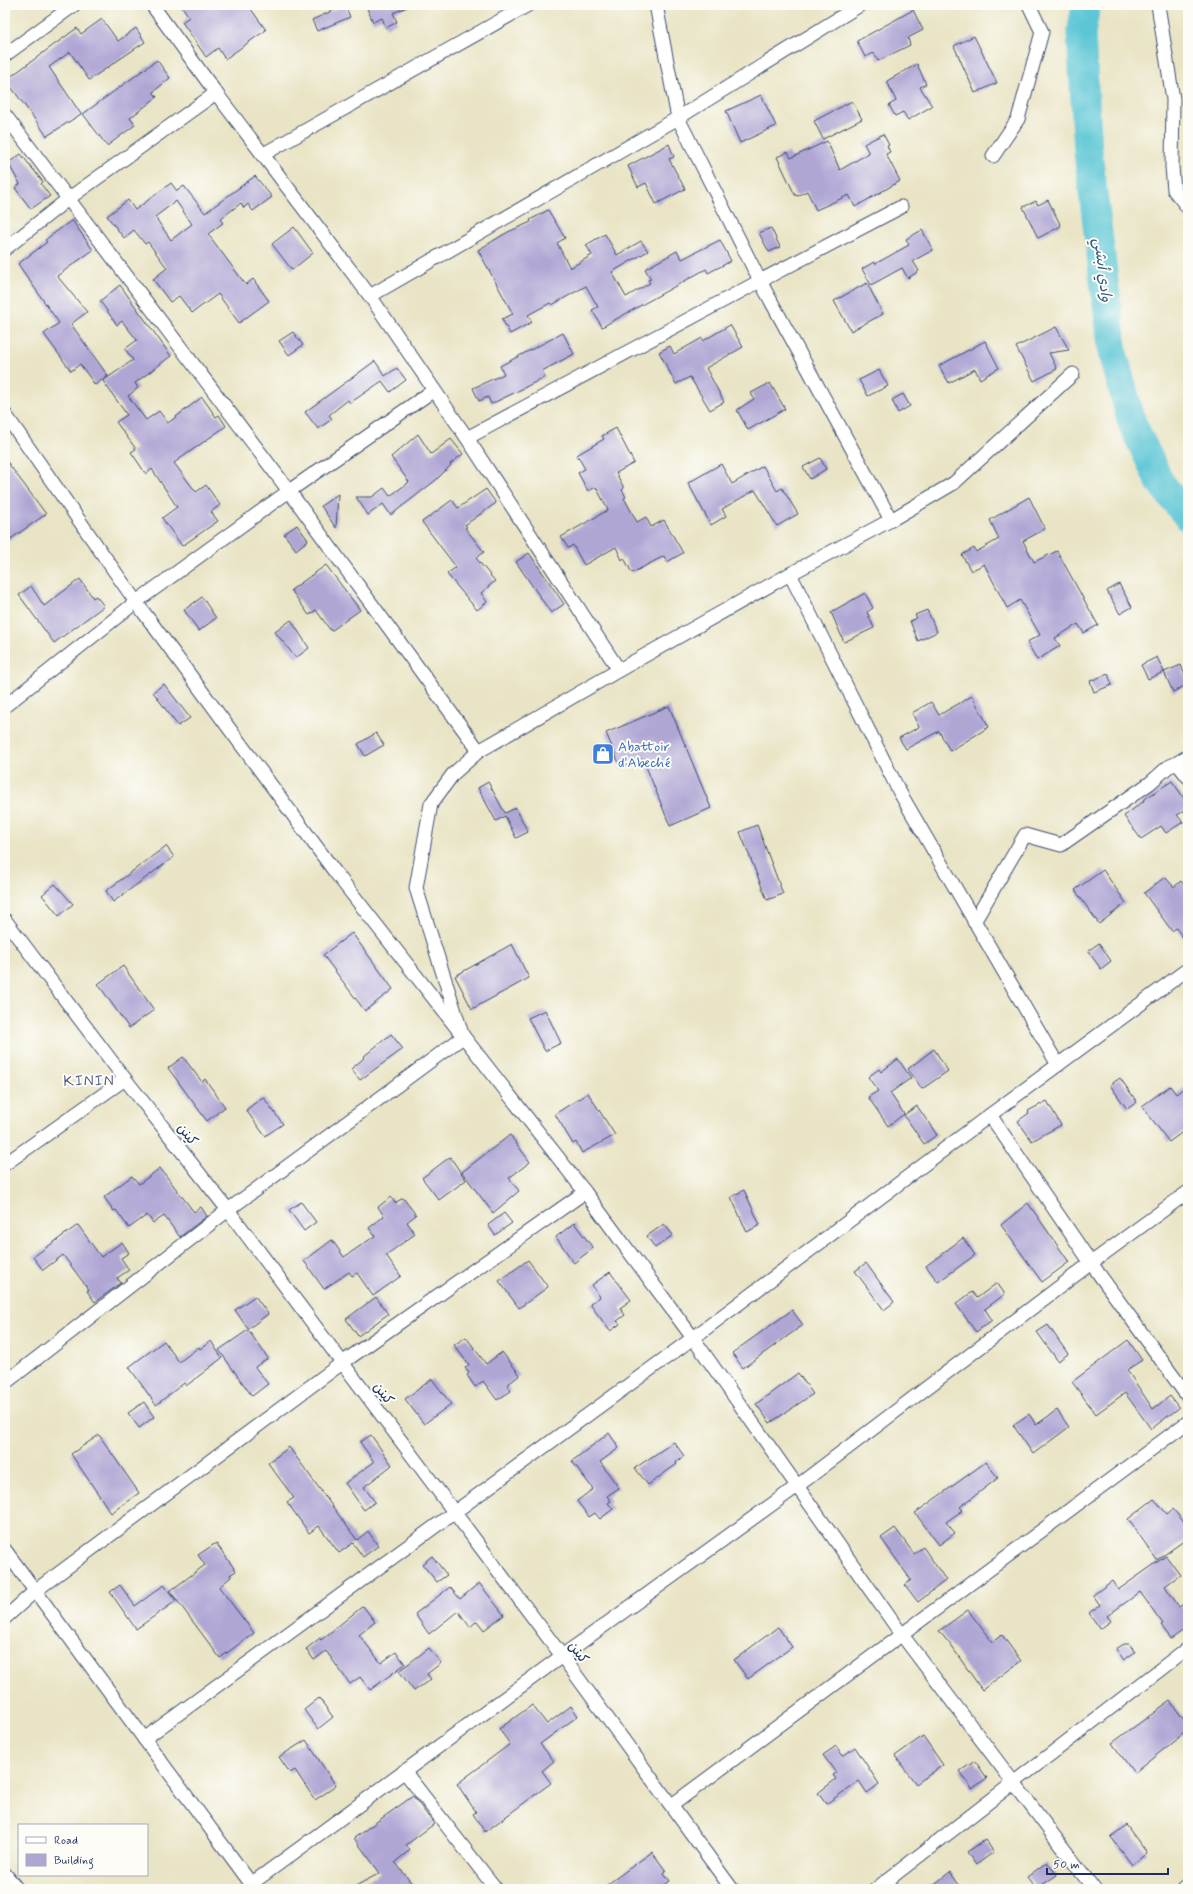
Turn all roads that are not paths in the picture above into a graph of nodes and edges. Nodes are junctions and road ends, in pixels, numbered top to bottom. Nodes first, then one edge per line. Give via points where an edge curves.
1 (74, 5) edge
2 (152, 5) edge
3 (528, 5) edge
4 (656, 5) edge
5 (860, 5) edge
6 (1029, 5) edge
7 (1158, 5) edge
8 (5, 54) edge
9 (216, 93) junction
10 (5, 115) edge
11 (678, 118) junction
12 (262, 155) junction
13 (993, 156) dead end
14 (68, 199) junction
15 (901, 207) dead end
16 (1188, 208) edge
17 (5, 249) edge
18 (760, 281) junction
19 (370, 296) junction
20 (1073, 374) dead end
21 (434, 390) junction
22 (5, 414) edge
23 (467, 438) junction
24 (288, 491) junction
25 (891, 520) junction
26 (790, 574) junction
27 (136, 602) junction
28 (619, 670) junction
29 (5, 706) edge
30 (479, 751) junction
31 (1183, 759) edge
32 (1188, 777) edge
33 (974, 922) junction
34 (7, 927) edge
35 (1188, 969) edge
36 (464, 1037) junction
37 (1058, 1065) junction
38 (125, 1079) junction
39 (990, 1115) junction
40 (5, 1164) edge
41 (585, 1192) junction
42 (1188, 1192) edge
43 (228, 1210) junction
44 (1091, 1263) junction
45 (693, 1338) junction
46 (342, 1363) junction
47 (5, 1383) edge
48 (1188, 1397) edge
49 (1188, 1422) edge
50 (796, 1487) junction
51 (454, 1513) junction
52 (5, 1550) edge
53 (35, 1591) junction
54 (5, 1618) edge
55 (902, 1635) junction
56 (1188, 1648) edge
57 (562, 1656) junction
58 (144, 1739) junction
59 (404, 1771) junction
60 (1013, 1783) junction
61 (672, 1805) junction
62 (5, 1874) edge
63 (253, 1886) edge
64 (1188, 1886) edge
65 (17, 1889) edge
66 (496, 1889) edge
67 (732, 1889) edge
68 (876, 1889) edge
69 (1094, 1889) edge
70 (1184, 1889) edge

1 - 8 street
2 - 9 street
3 - 12 street
4 - 11 street
5 - 11 street
6 - 13 street via 1042,32 1018,119
7 - 16 street via 1173,99 1174,190
9 - 12 street
9 - 14 street
10 - 14 street
11 - 18 street
11 - 19 street
12 - 19 street
14 - 17 street
14 - 24 street
15 - 18 street
18 - 23 street
18 - 25 street
19 - 21 street
20 - 25 street via 954,483
21 - 23 street
21 - 24 street
22 - 27 street
23 - 28 street
24 - 27 street
24 - 30 street
25 - 26 street
26 - 28 street
26 - 33 street via 899,791
27 - 29 street
27 - 36 street via 335,872
28 - 30 street
30 - 36 street via 453,774 431,804 416,888
31 - 32 street
31 - 33 street via 1168,767 1150,784 1061,845 1025,836
33 - 37 street
34 - 38 street, كينن
35 - 37 street
36 - 41 street
36 - 43 street
37 - 39 street
38 - 40 street
38 - 43 street, كينن
39 - 44 street
39 - 45 street
41 - 45 street
41 - 46 street
42 - 44 street
43 - 46 street, كينن
43 - 47 street
44 - 48 street
44 - 50 street
45 - 50 street
45 - 51 street
46 - 51 street, كينن
46 - 53 street
49 - 55 street
50 - 55 street
50 - 57 street
51 - 57 street, كينن
51 - 58 street
52 - 53 street
53 - 54 street
53 - 58 street
55 - 60 street
55 - 61 street
56 - 60 street
57 - 59 street
57 - 61 street, كينن
58 - 63 street
59 - 63 street
59 - 66 street
60 - 68 street
60 - 69 street
61 - 67 street, كينن
62 - 65 street
64 - 70 street

